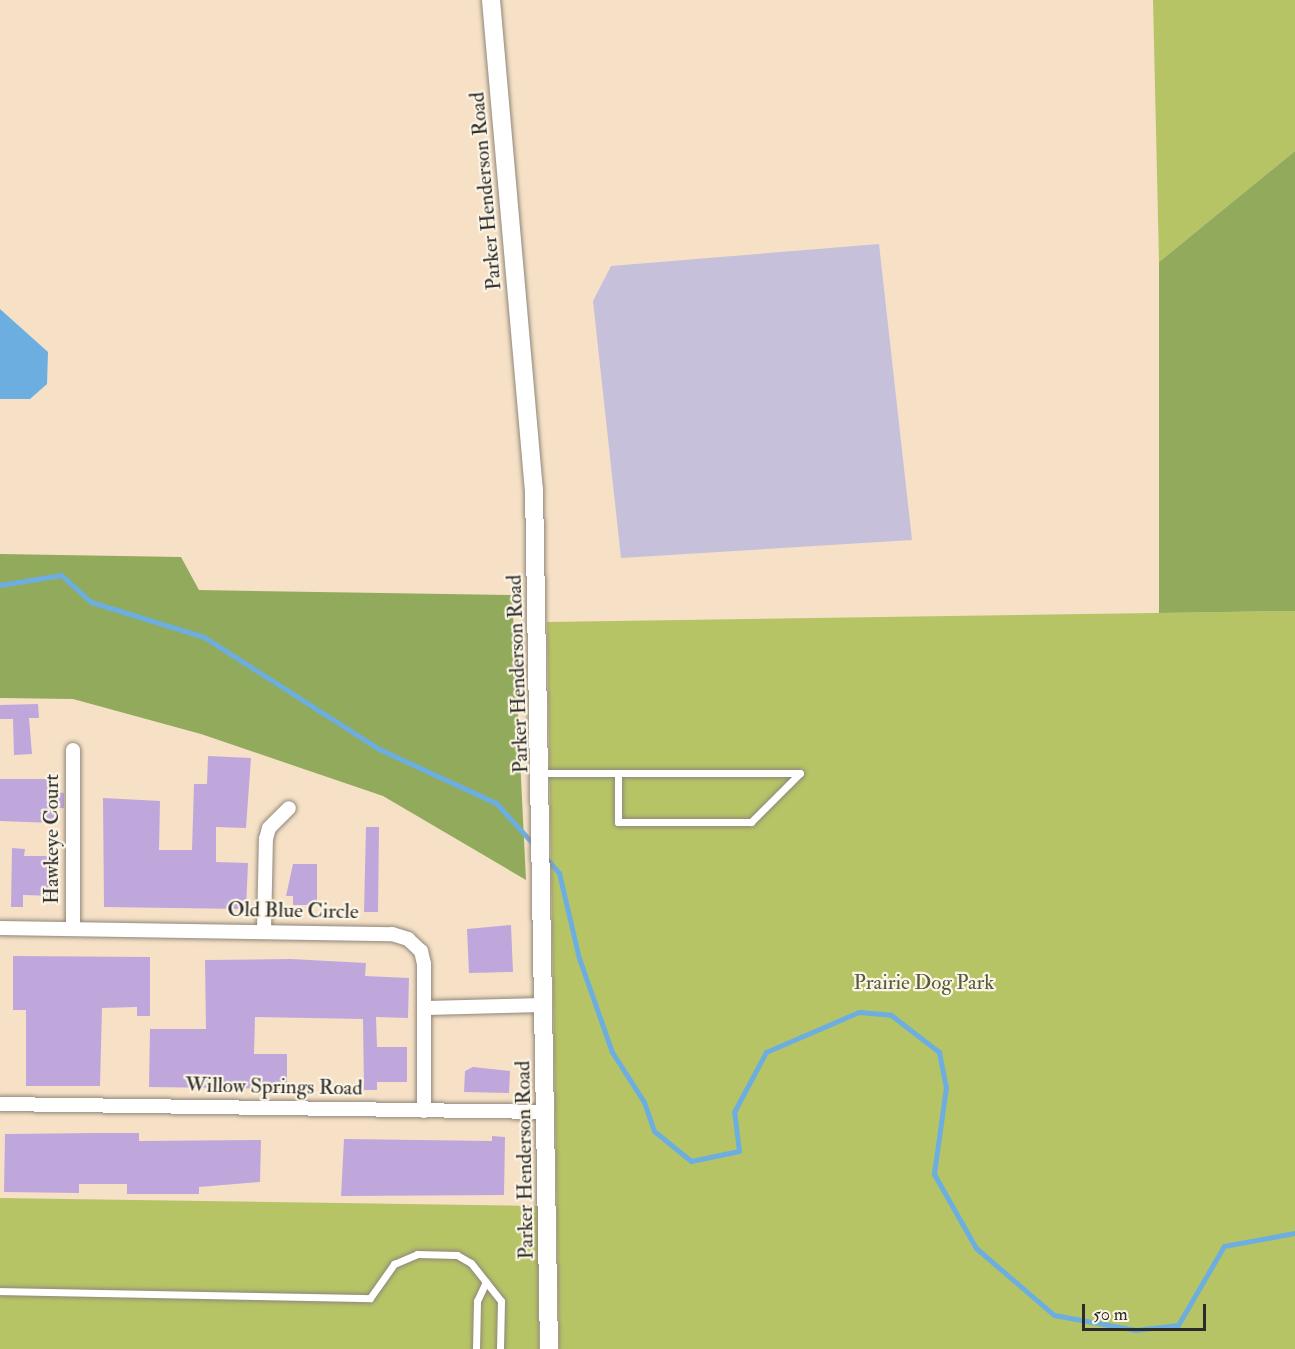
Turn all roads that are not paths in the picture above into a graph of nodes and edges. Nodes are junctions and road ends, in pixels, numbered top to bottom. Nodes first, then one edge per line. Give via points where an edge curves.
1 (491, 0) edge
2 (73, 750) dead end
3 (543, 773) junction
4 (618, 773) junction
5 (289, 808) dead end
6 (0, 928) edge
7 (73, 929) junction
8 (264, 931) junction
9 (545, 1005) junction
10 (424, 1008) junction
11 (0, 1104) edge
12 (424, 1111) junction
13 (547, 1112) junction
14 (486, 1282) junction
15 (0, 1291) edge
16 (476, 1349) edge
17 (500, 1349) edge
18 (549, 1349) edge

1 - 3 street, Parker Henderson Road via 534,489
2 - 7 street, Hawkeye Court
3 - 4 lane
3 - 9 street, Parker Henderson Road
4 - 4 lane via 629,773 800,773 751,822 618,822
5 - 8 street via 269,828 266,839
6 - 7 street, Old Blue Circle
7 - 8 street, Old Blue Circle
8 - 10 street, Old Blue Circle via 392,934 408,939 421,951
9 - 10 street
9 - 13 street, Parker Henderson Road
10 - 12 street, Old Blue Circle
11 - 12 street, Willow Springs Road
12 - 13 street, Willow Springs Road
13 - 18 street, Parker Henderson Road
14 - 15 lane via 457,1255 417,1254 394,1264 370,1298
14 - 16 lane via 477,1301
14 - 17 lane via 501,1301

